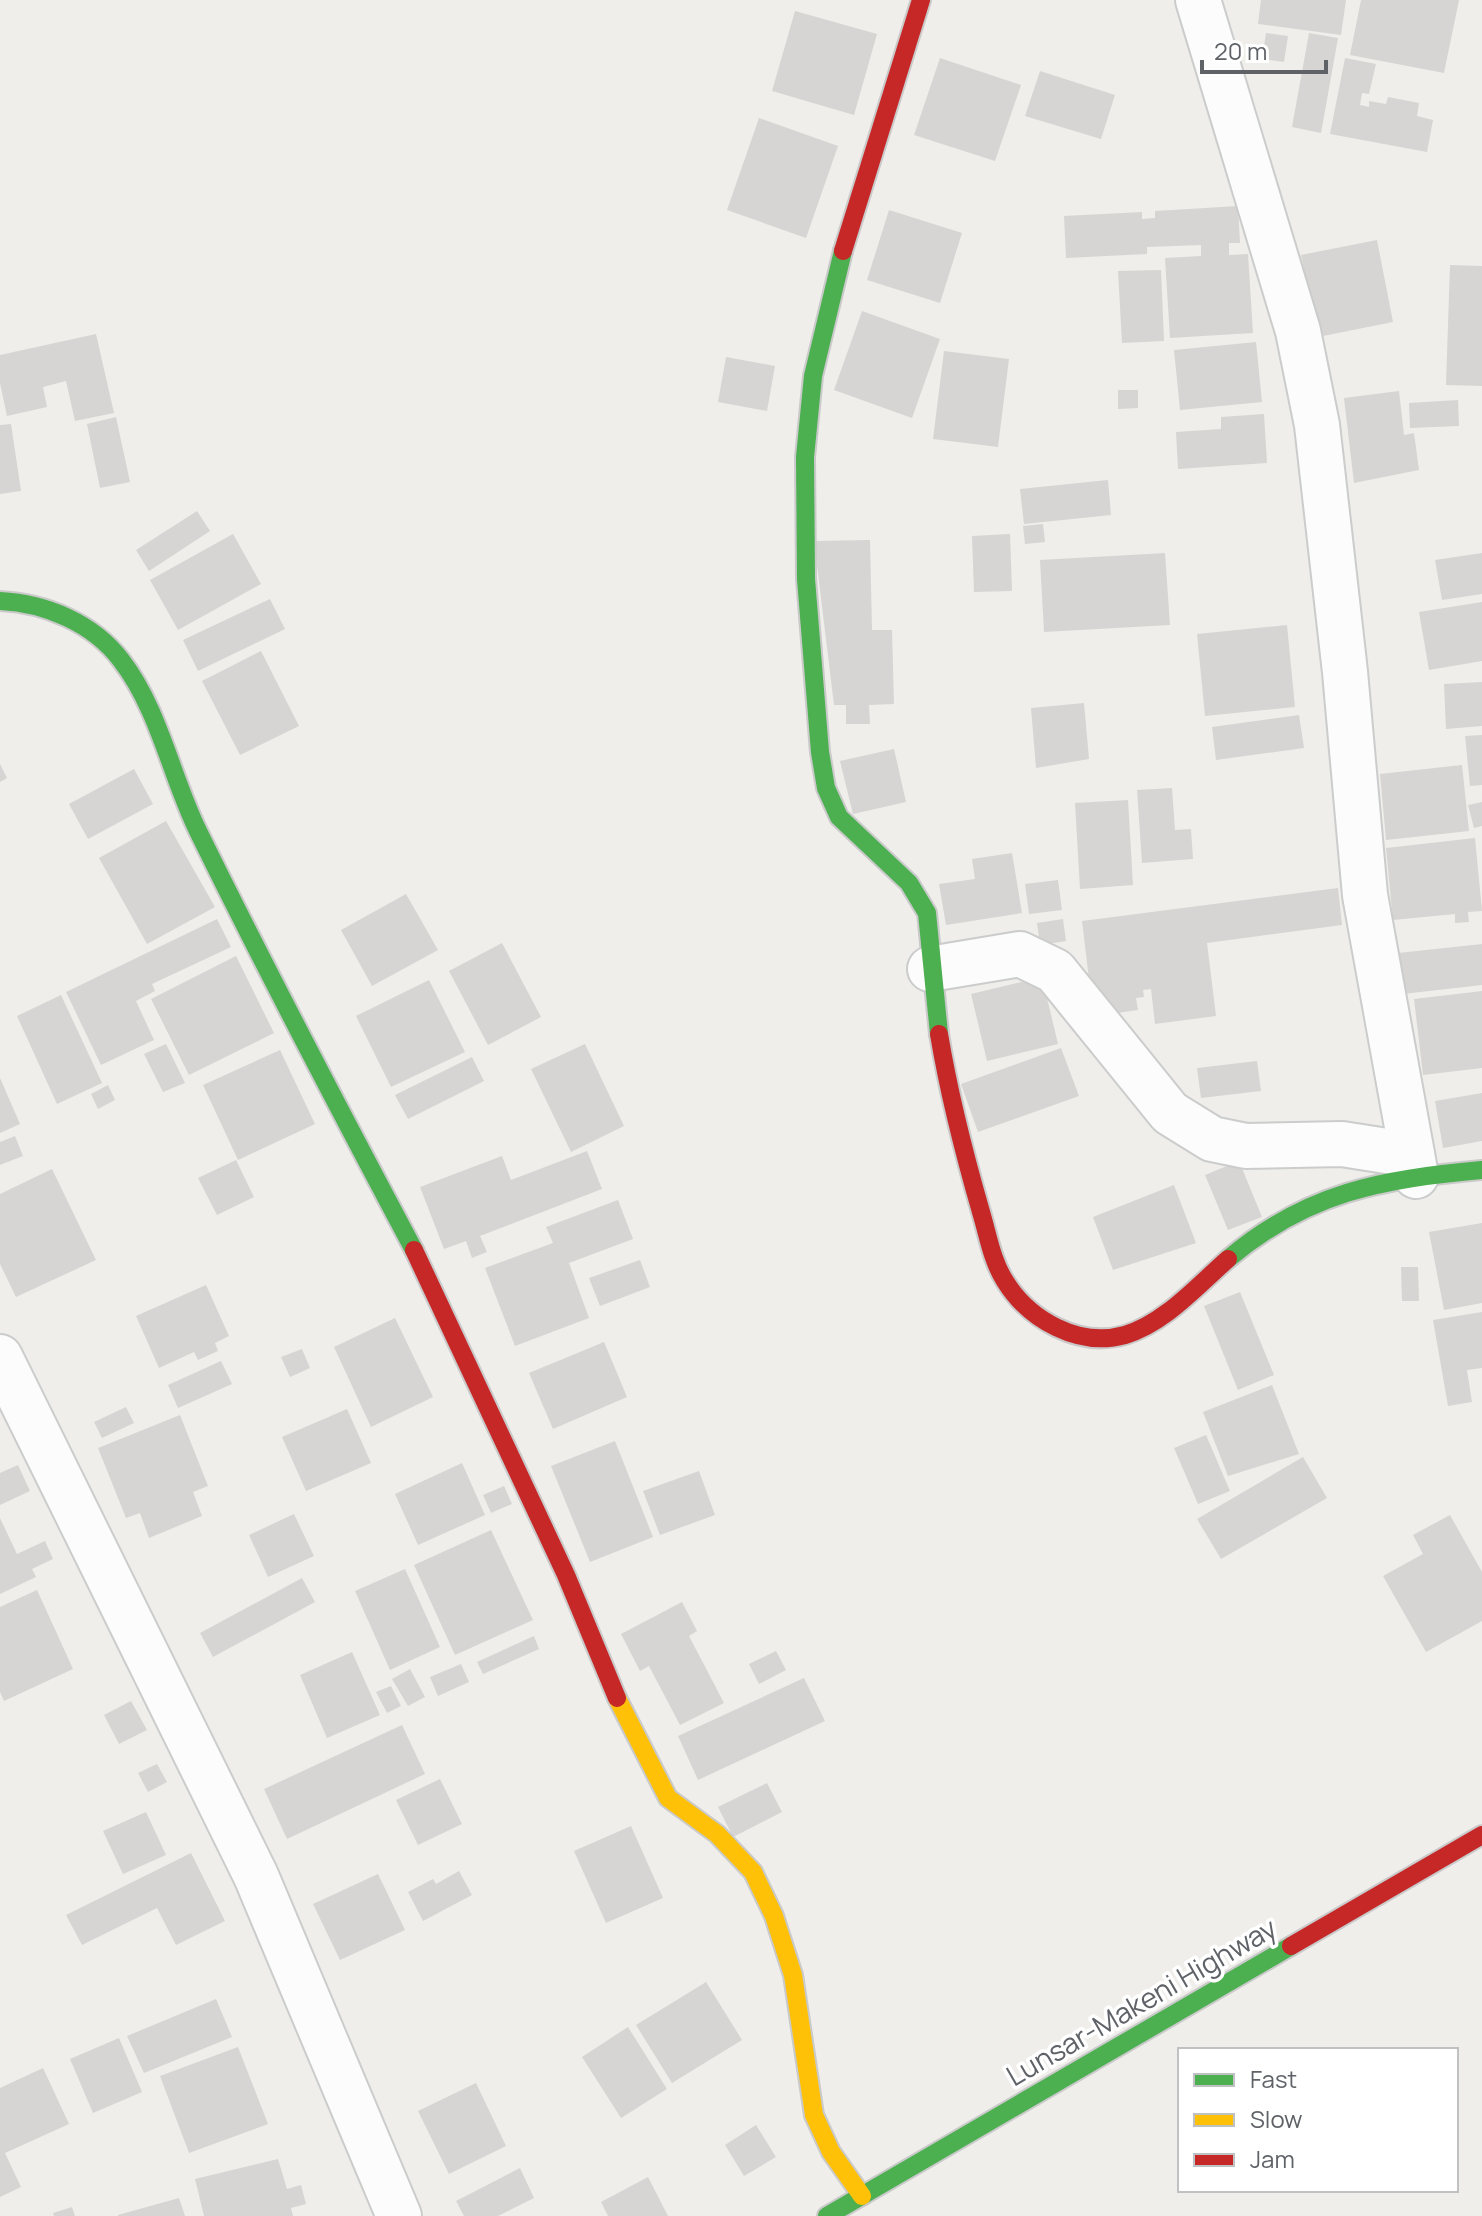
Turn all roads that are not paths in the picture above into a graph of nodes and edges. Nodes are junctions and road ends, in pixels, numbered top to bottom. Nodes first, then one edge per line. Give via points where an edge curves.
1 (921, 0) edge
2 (1198, 0) edge
3 (0, 601) edge
4 (930, 969) junction
5 (1414, 1165) junction
6 (1482, 1170) edge
7 (0, 1357) edge
8 (1482, 1835) edge
9 (862, 2196) junction
10 (399, 2216) edge
11 (827, 2216) edge

1 - 4 street via 820,340 807,444 804,568 828,797 846,830 912,886 927,912
2 - 5 street via 1298,331 1317,425 1365,895
3 - 9 street via 25,602 84,625 121,660 152,718 196,827 427,1275 566,1575 619,1704 668,1798 717,1834 759,1883 793,1975 814,2115 831,2152
4 - 5 street via 1020,954 1039,960 1055,971 1170,1113 1212,1139 1246,1146 1342,1144
4 - 5 street via 945,1079 991,1247 1027,1308 1061,1329 1085,1338 1125,1336 1157,1318 1247,1243 1310,1204
5 - 6 street
7 - 10 street via 256,1876
8 - 9 street, Lunsar-Makeni Highway
9 - 11 street, Lunsar-Makeni Highway

